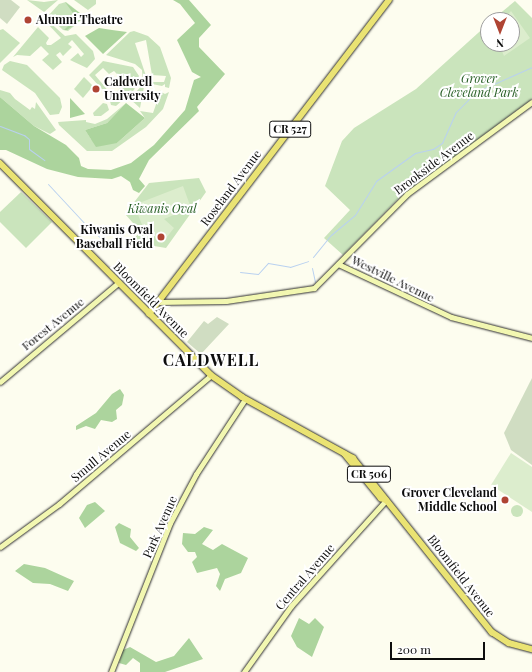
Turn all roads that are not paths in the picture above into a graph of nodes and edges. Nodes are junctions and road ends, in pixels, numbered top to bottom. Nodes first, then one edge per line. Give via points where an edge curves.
1 (389, 0) edge
2 (532, 102) edge
3 (0, 163) edge
4 (338, 264) junction
5 (119, 282) junction
6 (158, 302) junction
7 (150, 314) junction
8 (532, 338) edge
9 (211, 376) junction
10 (0, 382) edge
11 (246, 399) junction
12 (386, 500) junction
13 (0, 547) edge
14 (532, 649) edge
15 (111, 672) edge
16 (244, 672) edge

1 - 6 main road, Roseland Avenue / CR 527
2 - 4 street, Brookside Avenue via 407,194
3 - 5 main road, Bloomfield Avenue / CR 506
4 - 6 street, Westville Avenue via 318,285 306,290 214,302
4 - 8 street, Westville Avenue via 451,317
5 - 7 main road, Bloomfield Avenue / CR 506
5 - 10 street, Forest Avenue
6 - 7 main road, Roseland Avenue / CR 527
7 - 9 main road, Bloomfield Avenue / CR 506
9 - 11 main road, Bloomfield Avenue / CR 506
9 - 13 street, Smull Avenue via 59,504
11 - 12 main road, Bloomfield Avenue / CR 506 via 353,458 385,494
11 - 15 street, Park Avenue via 196,474 170,523
12 - 14 main road, Bloomfield Avenue / CR 506 via 492,632 509,643
12 - 16 street, Central Avenue via 291,606

